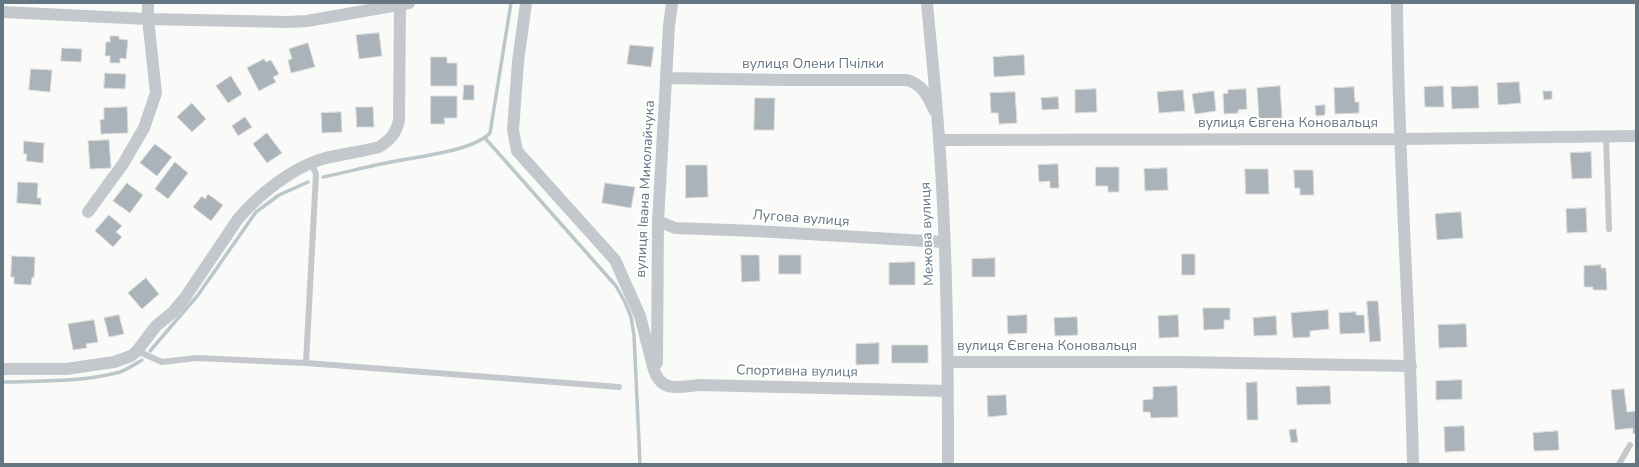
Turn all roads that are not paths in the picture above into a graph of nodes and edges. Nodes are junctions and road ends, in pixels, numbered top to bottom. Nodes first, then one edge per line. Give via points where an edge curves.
1 (148, 3) edge
2 (526, 3) edge
3 (672, 3) edge
4 (927, 3) edge
5 (1397, 3) edge
6 (405, 4) edge
7 (3, 12) edge
8 (148, 19) junction
9 (667, 78) junction
10 (938, 119) junction
11 (1606, 136) junction
12 (1636, 136) edge
13 (1401, 138) junction
14 (939, 140) junction
15 (311, 163) junction
16 (88, 212) dead end
17 (658, 221) junction
18 (1609, 229) dead end
19 (944, 242) junction
20 (137, 351) junction
21 (948, 362) junction
22 (306, 363) junction
23 (1411, 366) junction
24 (3, 370) edge
25 (655, 374) junction
26 (619, 387) dead end
27 (948, 391) junction
28 (1630, 445) dead end
29 (948, 464) edge
30 (1413, 464) edge
31 (1618, 464) edge

1 - 8 street
2 - 25 street via 513,130 517,151 615,260 640,316
3 - 9 street, вулиця Івана Миколайчука via 668,26
4 - 10 street, Межова вулиця
5 - 13 street
6 - 8 street via 307,21
6 - 15 street via 397,130 379,147
7 - 8 street
8 - 16 street via 156,93 144,128 123,164
9 - 10 street, вулиця Олени Пчілки via 907,80 920,86
9 - 17 street, вулиця Івана Миколайчука
10 - 14 street, Межова вулиця
11 - 12 street, вулиця Євгена Коновальця
11 - 13 street, вулиця Євгена Коновальця
11 - 18 lane
13 - 14 street, вулиця Євгена Коновальця
13 - 23 street
14 - 19 street, Межова вулиця
15 - 20 street via 290,175 248,208 192,289 173,312 156,326
15 - 22 lane via 316,174
17 - 19 street, Лугова вулиця via 675,228
17 - 25 street, вулиця Івана Миколайчука
19 - 21 street, Межова вулиця
20 - 22 lane via 162,362 196,358
20 - 24 street via 124,360 77,368
21 - 23 street, вулиця Євгена Коновальця via 1180,362
21 - 27 street, Межова вулиця
22 - 26 lane
23 - 30 street
25 - 27 street, Спортивна вулиця via 661,383 676,387 699,385
27 - 29 street, Межова вулиця
28 - 31 lane

